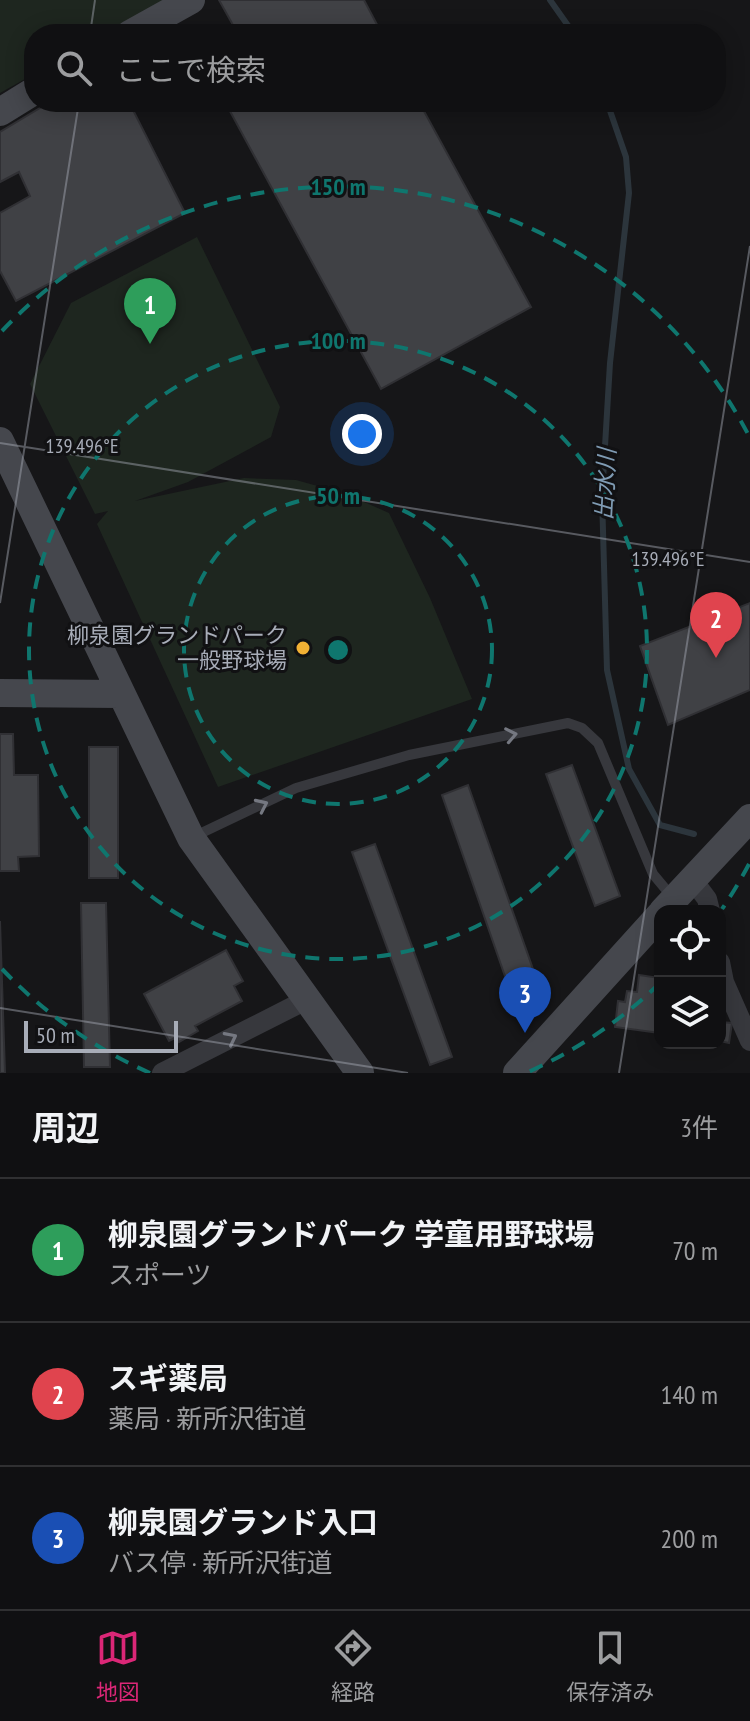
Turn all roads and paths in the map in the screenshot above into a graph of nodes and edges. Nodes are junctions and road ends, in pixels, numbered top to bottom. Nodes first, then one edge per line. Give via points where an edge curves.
1 (191, 0) edge
2 (148, 24) edge
3 (24, 97) edge
4 (0, 112) edge
5 (0, 441) edge
6 (0, 693) edge
7 (120, 694) junction
8 (750, 818) edge
9 (191, 838) junction
10 (672, 901) edge
11 (708, 905) edge
12 (723, 977) edge
13 (308, 999) junction
14 (750, 1041) edge
15 (162, 1073) edge
16 (360, 1073) edge
17 (517, 1073) edge

1 - 2 street
3 - 4 street
5 - 7 street
6 - 7 street
7 - 9 street
8 - 10 street
9 -> 10 lane via 296,788 409,755 568,723 598,743 653,874
9 - 13 street
10 - 11 street via 707,899
10 - 17 street
12 - 14 street
15 -> 13 street
13 - 16 street

